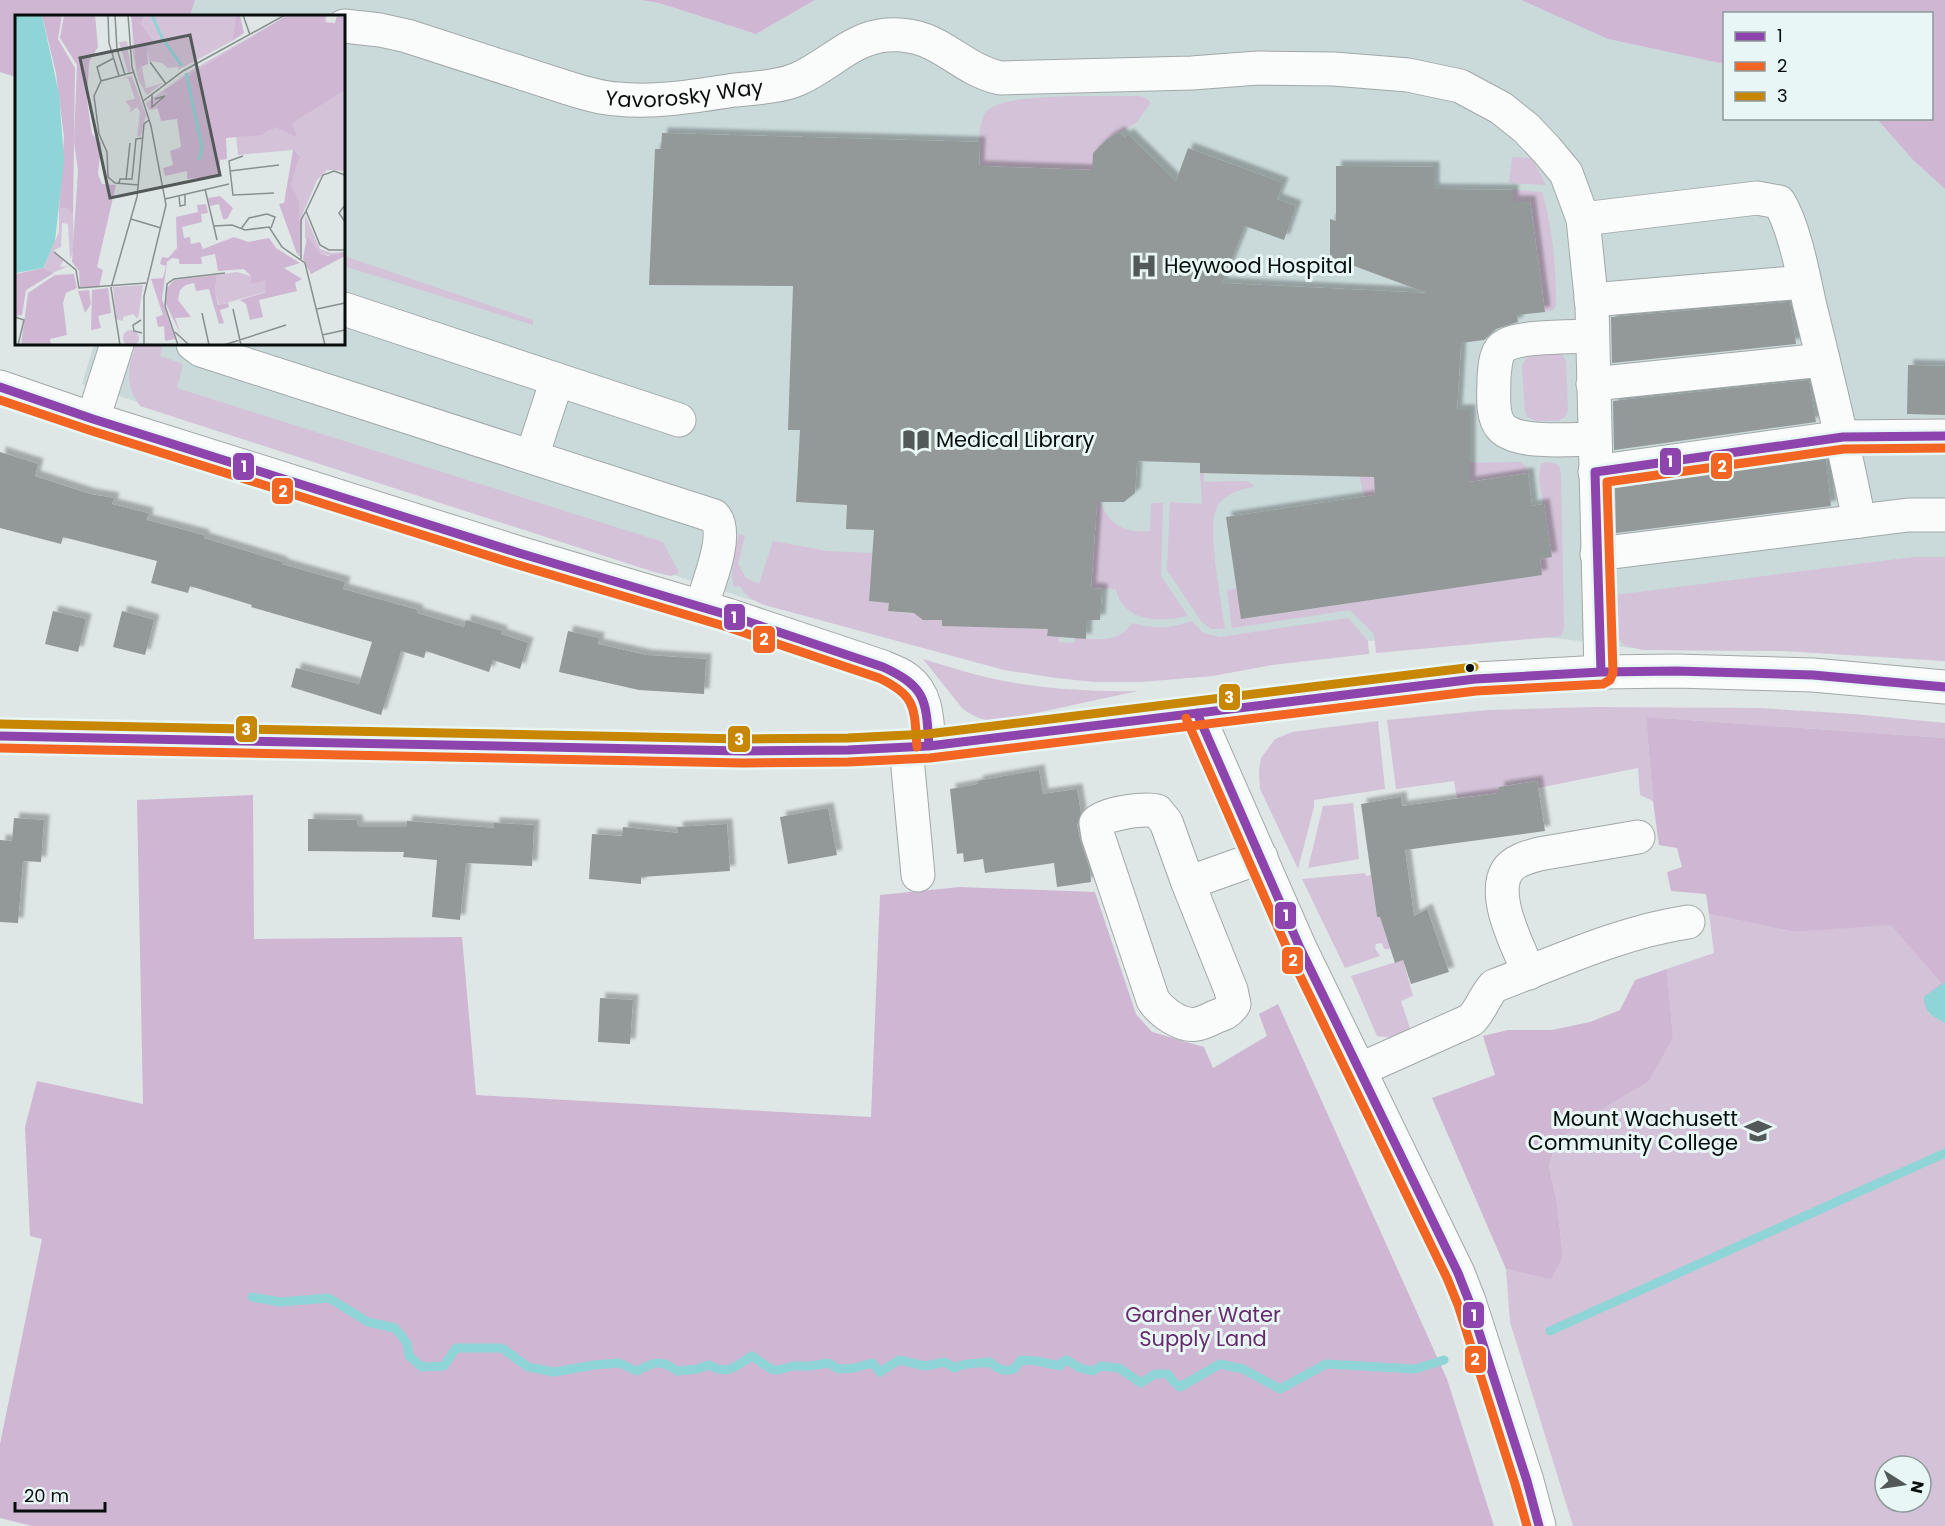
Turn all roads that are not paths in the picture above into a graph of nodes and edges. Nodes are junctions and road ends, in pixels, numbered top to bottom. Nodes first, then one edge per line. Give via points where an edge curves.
1 (345, 26) edge
2 (1583, 219) junction
3 (1804, 282) junction
4 (1591, 300) junction
5 (345, 309) edge
6 (1592, 336) junction
7 (117, 345) edge
8 (194, 345) edge
9 (1823, 360) junction
10 (557, 380) junction
11 (1593, 384) junction
12 (0, 387) edge
13 (93, 419) junction
14 (679, 420) dead end
15 (1945, 436) edge
16 (1843, 437) junction
17 (1594, 439) junction
18 (532, 456) junction
19 (1595, 472) junction
20 (1945, 515) edge
21 (1859, 521) junction
22 (1598, 554) junction
23 (701, 607) junction
24 (1601, 672) junction
25 (1945, 687) edge
26 (1197, 713) junction
27 (0, 735) edge
28 (918, 747) junction
29 (1638, 837) dead end
30 (1261, 857) junction
31 (918, 875) dead end
32 (1188, 883) junction
33 (1688, 922) dead end
34 (1528, 973) junction
35 (1359, 1070) junction
36 (1539, 1526) edge

1 - 2 street, Yavorosky Way via 407,36 593,96 617,99 673,99 795,80 865,39 888,35 931,41 987,75 1013,79 1269,68 1408,75 1460,86 1501,108 1526,128 1566,173
2 - 3 street via 1757,198 1779,202
2 - 4 street, Yavorosky Way
3 - 4 street
3 - 9 street
4 - 6 street, Yavorosky Way
5 - 10 street
6 - 11 street, Yavorosky Way
6 - 17 street via 1528,339 1506,345 1495,363 1494,385 1500,427 1514,436
7 - 13 street
8 - 18 street
9 - 11 street
9 - 16 street
10 - 14 street
10 - 18 street
11 - 17 street, Yavorosky Way
12 - 13 street
13 - 23 street
15 - 16 street
16 - 19 street
16 - 21 street
17 - 19 street, Yavorosky Way
18 - 23 street via 714,516 721,530 720,540
19 - 22 street, Yavorosky Way
20 - 21 street
21 - 22 street
22 - 24 street, Yavorosky Way
23 - 28 street via 907,678 924,705
24 - 25 street via 1745,672
24 - 26 street via 1475,679
26 - 28 street
26 - 30 street
27 - 28 street via 753,751
28 - 31 street
29 - 34 street via 1532,855 1507,871 1501,897
30 - 32 street
30 - 35 street
32 - 32 street via 1166,822 1157,811 1105,817 1096,823 1153,999 1166,1014 1197,1024 1225,1013 1234,1004
33 - 34 street via 1650,929
34 - 35 street via 1494,986 1471,1020
35 - 36 street via 1469,1300

